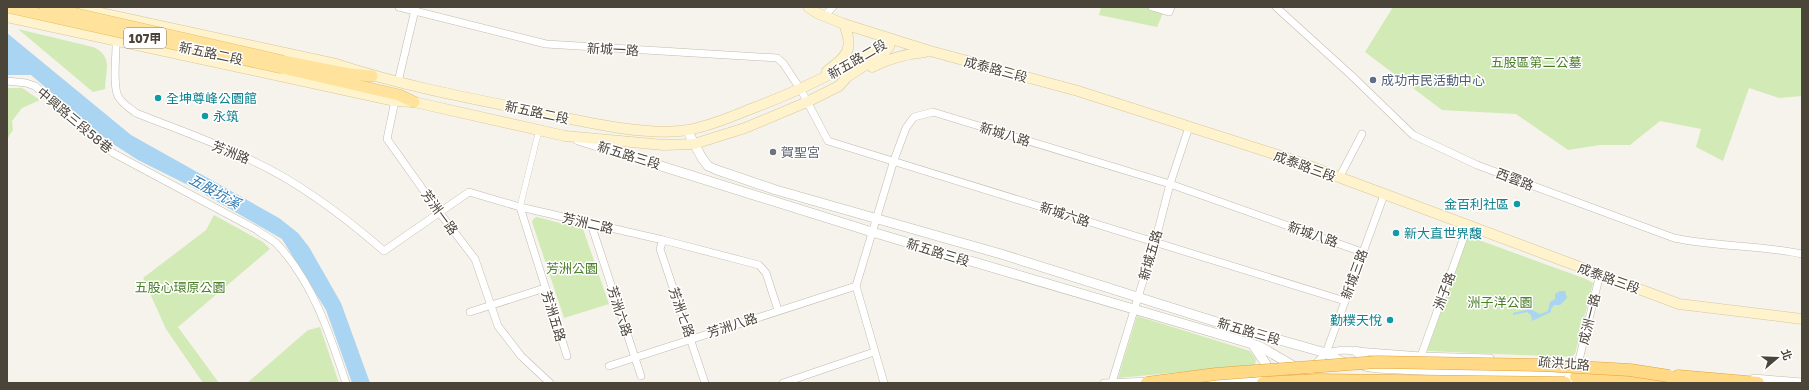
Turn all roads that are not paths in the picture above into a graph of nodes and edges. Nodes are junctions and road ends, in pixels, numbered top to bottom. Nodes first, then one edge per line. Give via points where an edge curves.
1 (7, 7) edge
2 (46, 7) edge
3 (51, 7) edge
4 (399, 7) edge
5 (808, 7) edge
6 (833, 7) edge
7 (1152, 7) edge
8 (1276, 7) edge
9 (78, 8) edge
10 (416, 10) junction
11 (1170, 10) edge
12 (113, 11) edge
13 (824, 16) junction
14 (7, 17) edge
15 (42, 24) junction
16 (844, 24) junction
17 (76, 32) junction
18 (891, 39) junction
19 (116, 41) junction
20 (930, 51) junction
21 (283, 64) junction
22 (372, 76) junction
23 (7, 81) edge
24 (398, 82) junction
25 (839, 86) junction
26 (801, 90) junction
27 (395, 101) junction
28 (414, 102) junction
29 (807, 102) junction
30 (1189, 127) junction
31 (539, 130) junction
32 (687, 130) junction
33 (1362, 134) dead end
34 (565, 136) junction
35 (694, 144) junction
36 (894, 160) junction
37 (1339, 178) junction
38 (1170, 184) junction
39 (1384, 195) junction
40 (520, 207) junction
41 (439, 212) junction
42 (877, 218) junction
43 (591, 224) junction
44 (1468, 226) junction
45 (872, 232) junction
46 (663, 240) junction
47 (1155, 242) junction
48 (384, 250) joint
49 (1362, 252) junction
50 (1802, 254) edge
51 (1600, 274) junction
52 (856, 286) junction
53 (545, 288) junction
54 (1138, 296) junction
55 (1344, 301) junction
56 (490, 305) junction
57 (1134, 309) junction
58 (778, 310) junction
59 (470, 312) dead end
60 (1802, 319) edge
61 (691, 339) junction
62 (1253, 345) junction
63 (1356, 351) junction
64 (874, 352) junction
65 (1326, 353) junction
66 (566, 356) dead end
67 (1421, 356) junction
68 (635, 358) junction
69 (1578, 364) junction
70 (609, 366) dead end
71 (1376, 368) junction
72 (1306, 375) junction
73 (641, 376) dead end
74 (1570, 380) edge
75 (1260, 382) edge
76 (1802, 382) edge
77 (346, 383) edge
78 (550, 383) edge
79 (705, 383) edge
80 (783, 383) edge
81 (884, 383) edge
82 (1108, 383) edge
83 (1147, 383) edge
84 (1293, 383) edge
85 (1325, 383) edge
86 (1635, 383) edge
87 (1686, 383) edge
88 (1758, 383) edge

1 - 21 main road, 新五路二段 / 107甲, bridge
2 - 21 main road, 新五路二段 / 107甲, bridge
3 - 15 main road via 49,20
4 - 10 street, 新城一路
5 - 13 main road, 成泰路三段
6 - 13 street
7 - 11 street
8 - 50 street, 西雲路 via 1413,135 1477,165 1674,238 1700,243 1773,248
9 - 12 main road, 新五路二段 / 107甲
9 - 17 main road, 新五路二段 via 69,8 62,15 63,21
10 - 24 street
10 - 26 street, 新城一路 via 546,44 777,58
12 - 19 street, 芳洲路
12 - 22 main road, 新五路二段 / 107甲 via 336,64
13 - 16 main road, 成泰路三段
14 - 15 main road, 新五路二段 / 107甲
15 - 17 main road, 新五路二段 / 107甲
16 - 18 main road, 成泰路三段
16 - 26 main road via 850,45 847,52 833,67
17 - 19 main road, 新五路二段 / 107甲
18 - 20 main road, 成泰路三段
18 - 25 main road, 新五路二段 / 107甲 via 884,53 847,77
18 - 26 main road, 新五路二段 / 107甲 via 864,57
19 - 27 main road, 新五路二段 / 107甲
19 - 48 street, 芳洲路 via 116,86 123,104 136,113 256,162 338,214
20 - 25 main road via 890,58
20 - 30 main road, 成泰路三段 via 1078,91
21 - 22 main road, 新五路二段 / 107甲
21 - 28 main road, 新五路二段 / 107甲 via 399,95
22 - 24 main road, 新五路二段 / 107甲
23 - 77 street, 中興路三段58巷 via 35,86 112,153 276,243 300,276 320,312
24 - 32 main road, 新五路二段 / 107甲 via 605,125
25 - 29 main road, 新五路二段 / 107甲
26 - 29 street, 新城一路
26 - 32 main road, 新五路二段 / 107甲 via 708,126
27 - 28 main road, 新五路二段 / 107甲
27 - 41 street, 芳洲一路 via 387,139
28 - 31 main road, 新五路二段 / 107甲
29 - 35 main road, 新五路二段 / 107甲 via 727,135
29 - 36 street, 新城六路 via 828,140
30 - 37 main road, 成泰路三段 via 1293,160
30 - 38 street, 新城五路
31 - 34 main road, 新五路二段 / 107甲
31 - 40 street
32 - 35 street, 新五路三段
33 - 37 street
34 - 35 main road, 新五路二段 / 107甲 via 650,144
34 - 45 street, 新五路三段
35 - 42 street, 新五路三段 via 708,166 776,190
36 - 38 street, 新城八路 via 906,128 914,117 933,112
36 - 42 street, 新城八路
36 - 47 street, 新城六路
37 - 39 main road, 成泰路三段
38 - 47 street, 新城五路
38 - 49 street, 新城八路
39 - 44 main road, 成泰路三段
39 - 49 street, 新城三路
40 - 41 street, 芳洲二路 via 469,192
40 - 43 street, 芳洲二路
40 - 53 street, 芳洲五路
41 - 48 street, 芳洲二路
41 - 56 street, 芳洲一路 via 475,259
42 - 45 street, 新城八路
42 - 54 street, 新五路三段
43 - 46 street, 芳洲二路
43 - 68 street, 芳洲六路
44 - 51 main road, 成泰路三段
44 - 67 street, 洲子路
45 - 52 street, 新城八路
45 - 57 street, 新五路三段
46 - 58 street, 芳洲二路 via 759,265 766,273
46 - 61 street, 芳洲七路 via 660,249
47 - 54 street, 新城五路
47 - 55 street, 新城六路
49 - 55 street, 新城三路
51 - 60 main road, 成泰路三段 via 1679,304
51 - 69 street, 成洲一路
52 - 58 street, 芳洲八路
52 - 64 street
53 - 56 street
53 - 66 street, 芳洲五路
54 - 57 street, 新城五路
54 - 65 street, 新五路三段 via 1223,324
55 - 65 street, 新城三路
56 - 59 street
56 - 78 street, 芳洲一路 via 498,326 521,356
57 - 62 street, 新五路三段
57 - 82 street, 新城五路
58 - 61 street, 芳洲八路
61 - 68 street, 芳洲八路
61 - 79 street, 芳洲七路
62 - 72 street, 新五路三段 via 1259,346
62 - 75 street via 1266,364 1266,372
63 - 65 street, 疏洪北路
63 - 67 street, 疏洪北路
63 - 71 street
64 - 80 street
64 - 81 street
65 - 71 street, 疏洪北路 via 1340,362
65 - 72 street
67 - 69 street, 疏洪北路
68 - 70 street, 芳洲八路
68 - 73 street, 芳洲六路
69 - 76 street, 疏洪北路
71 - 74 street, 疏洪北路
72 - 84 street
72 - 85 street
74 - 75 highway, bridge
74 - 86 street, 疏洪北路
74 - 87 highway
75 - 82 street
75 - 84 street
83 - 88 highway, bridge via 1216,374 1377,362 1543,365 1630,370 1669,376

